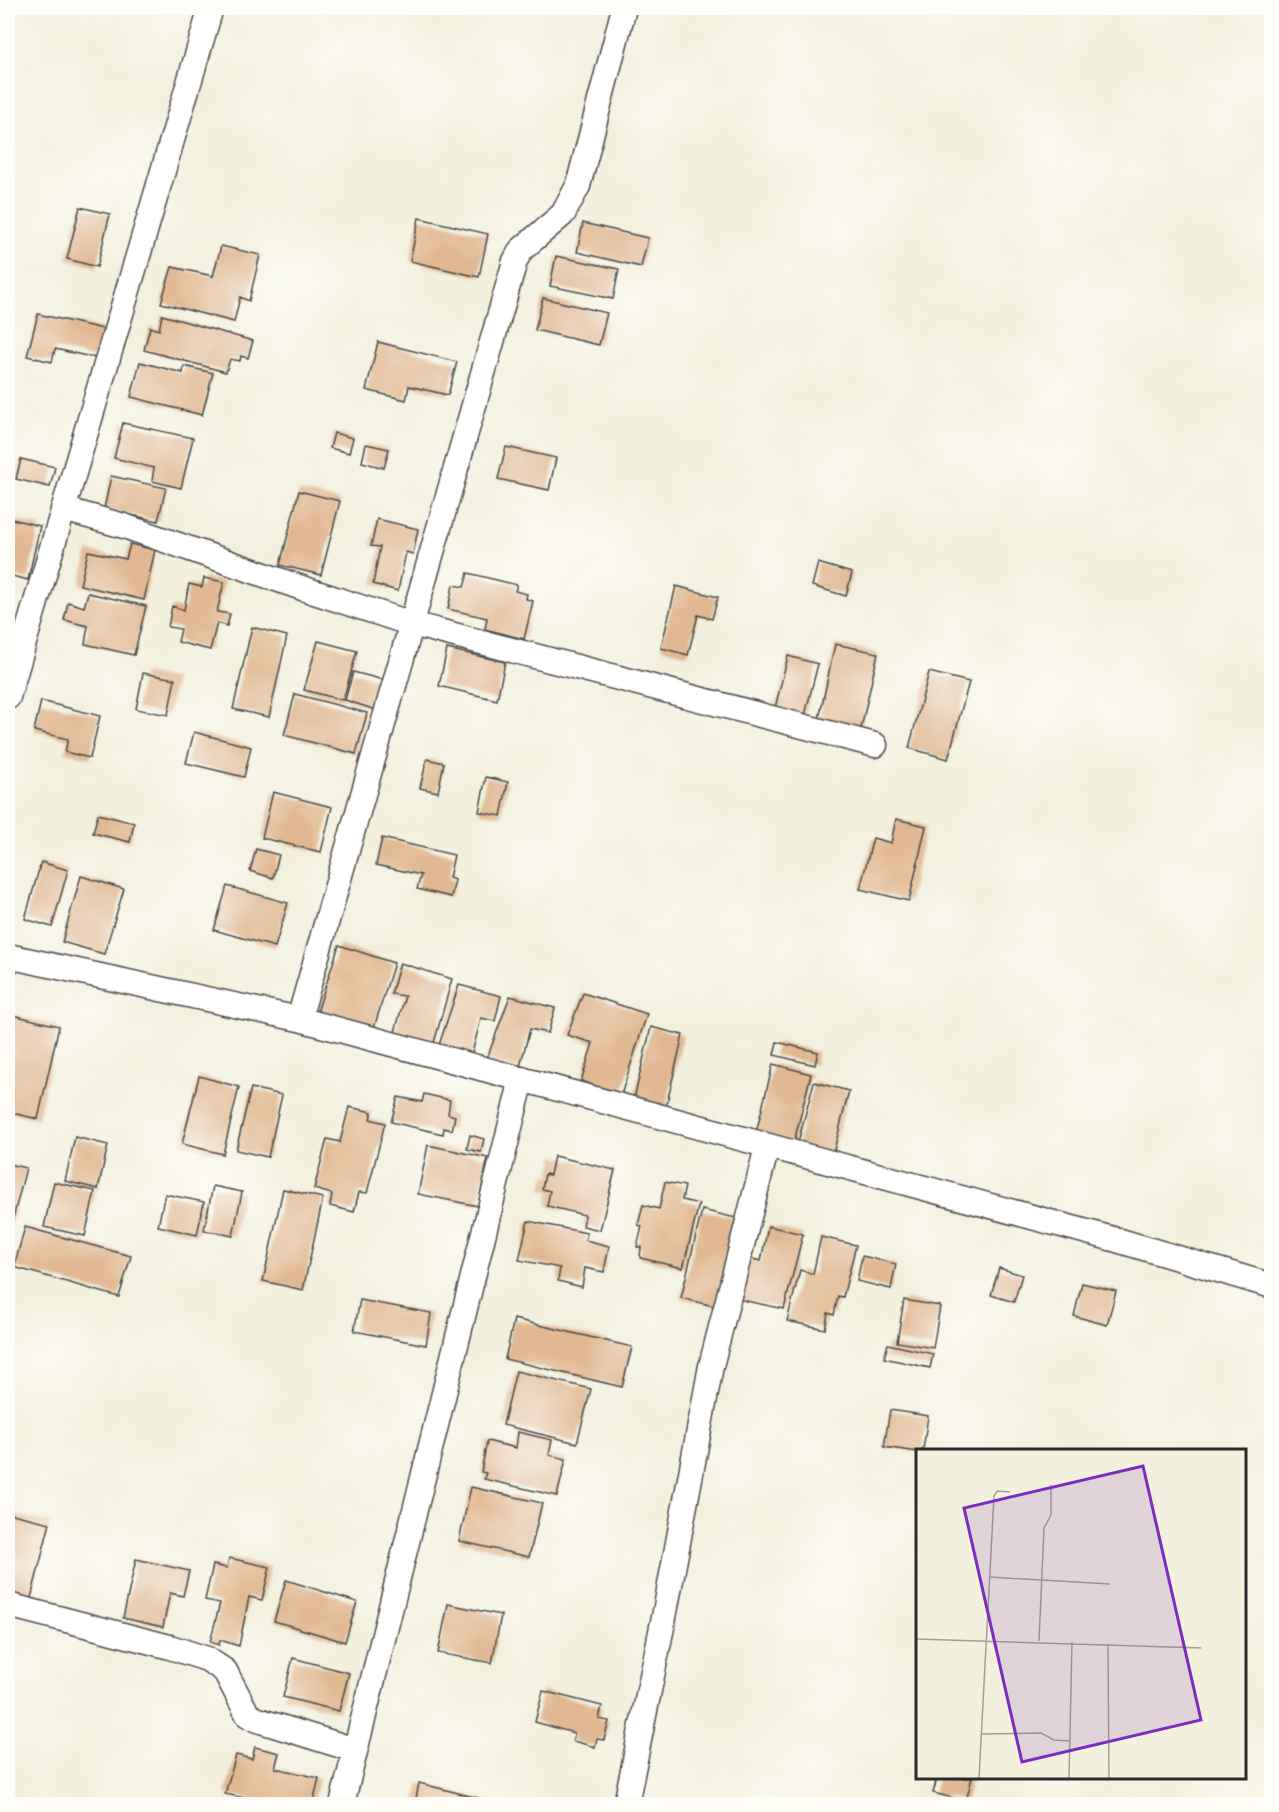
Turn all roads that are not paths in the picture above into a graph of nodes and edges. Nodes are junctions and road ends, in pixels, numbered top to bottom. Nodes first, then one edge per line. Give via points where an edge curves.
1 (211, 8) edge
2 (624, 8) edge
3 (63, 509) junction
4 (412, 624) junction
5 (8, 697) edge
6 (875, 745) dead end
7 (8, 956) edge
8 (299, 1019) junction
9 (522, 1079) junction
10 (767, 1147) junction
11 (1272, 1286) edge
12 (8, 1605) edge
13 (355, 1750) junction
14 (342, 1804) edge
15 (627, 1804) edge

1 - 3 street
2 - 4 street via 578,186 563,214 521,250 515,261
3 - 4 street
3 - 5 street
4 - 6 street
4 - 8 street
7 - 8 street
8 - 9 street
9 - 10 street
9 - 13 street
10 - 11 street via 1117,1240
10 - 15 street via 711,1366
12 - 13 street via 207,1659 225,1671 248,1715
13 - 14 street

